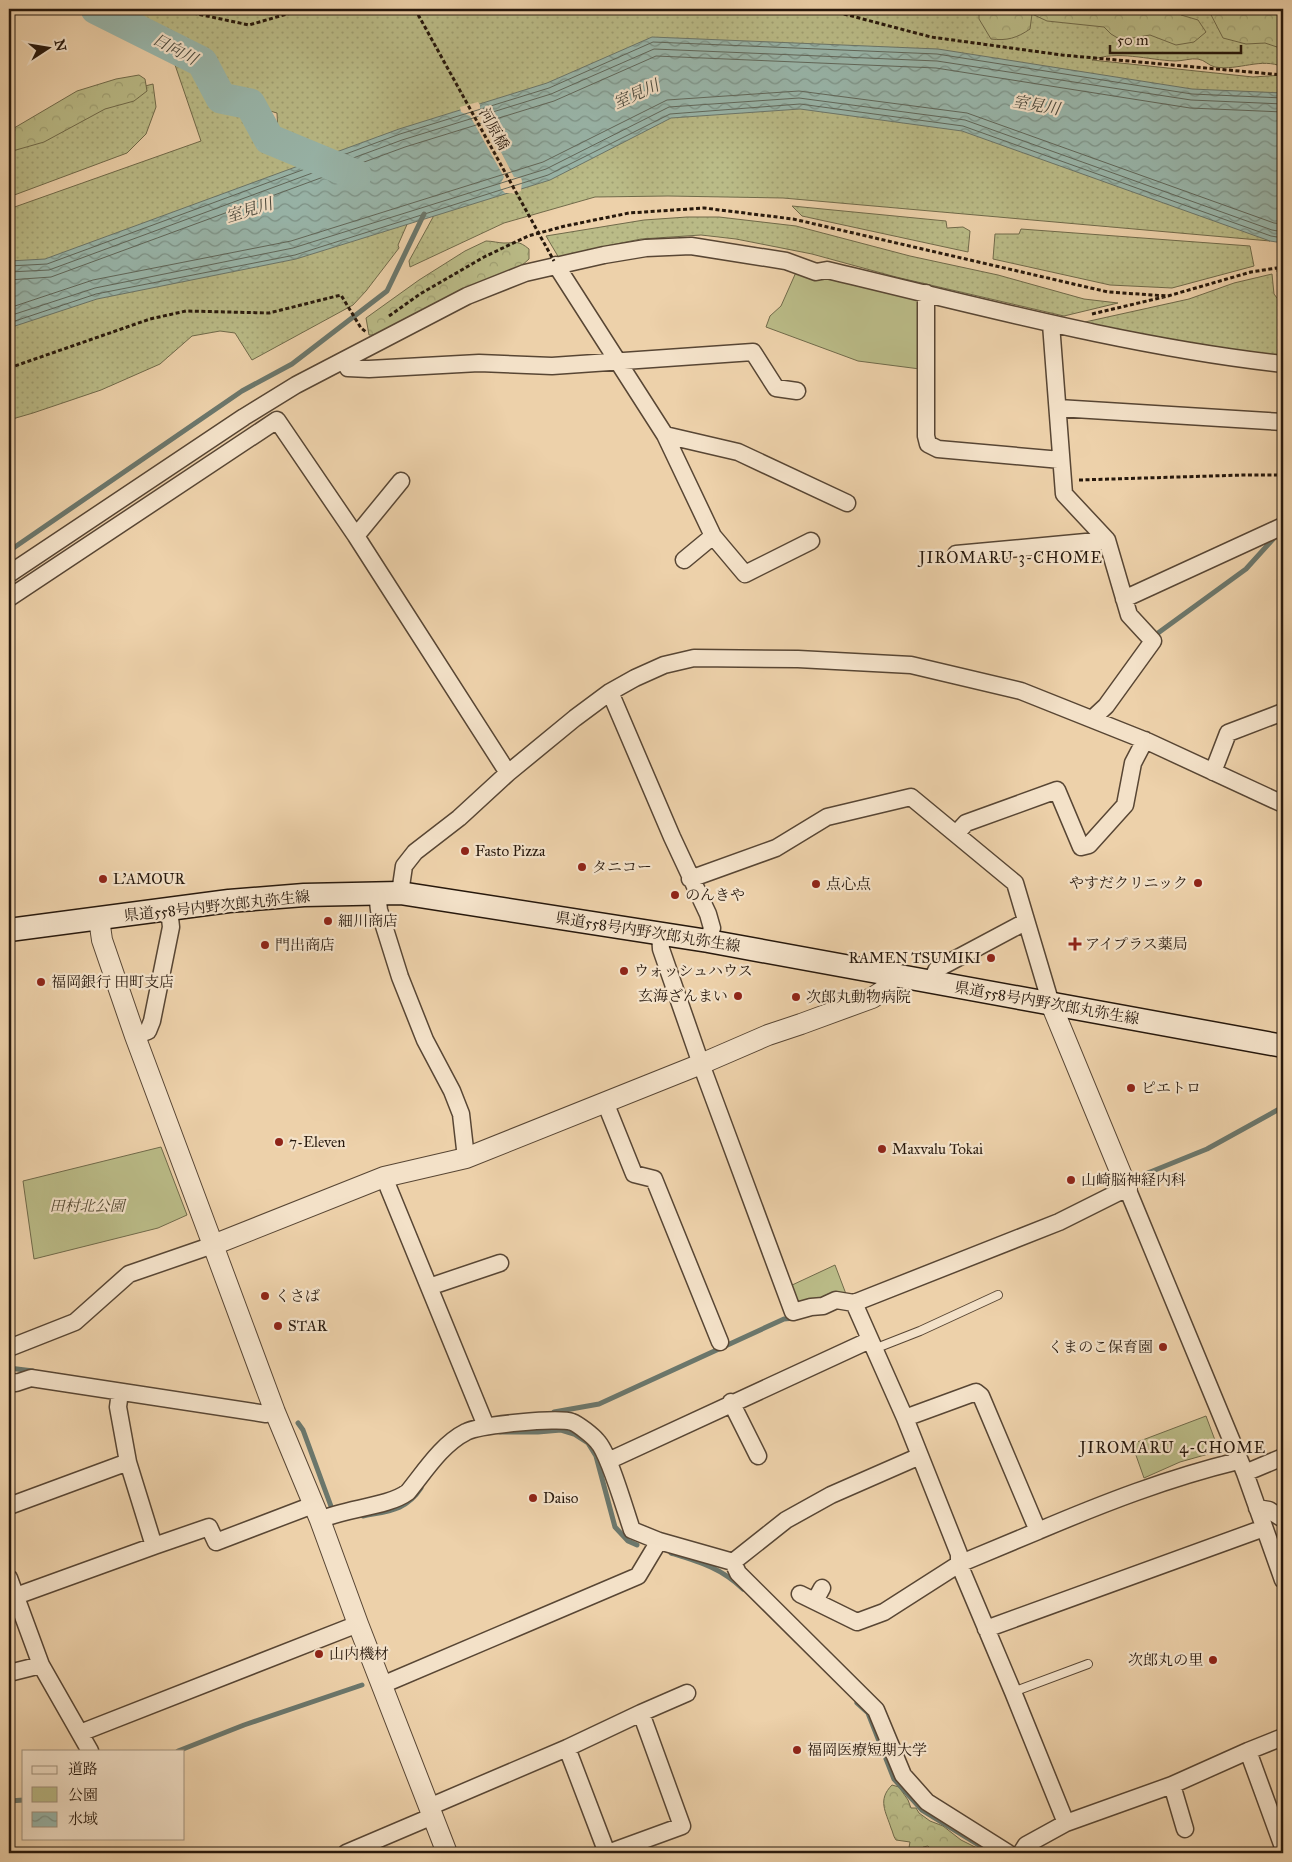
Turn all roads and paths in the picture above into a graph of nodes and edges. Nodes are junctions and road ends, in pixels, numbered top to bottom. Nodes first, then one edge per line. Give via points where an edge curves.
1 (174, 9) edge
2 (304, 9) edge
3 (415, 9) edge
4 (825, 9) edge
5 (1283, 75) edge
6 (555, 263) junction
7 (1283, 267) edge
8 (1278, 268) junction
9 (926, 293) junction
10 (1283, 299) edge
11 (1090, 315) dead end
12 (1051, 324) junction
13 (362, 328) dead end
14 (344, 361) junction
15 (618, 363) junction
16 (1283, 364) edge
17 (9, 368) edge
18 (797, 391) dead end
19 (1058, 408) junction
20 (1283, 422) edge
21 (665, 435) junction
22 (1062, 460) junction
23 (1283, 475) edge
24 (400, 481) dead end
25 (1063, 481) junction
26 (847, 503) dead end
27 (1283, 526) edge
28 (356, 536) junction
29 (713, 536) junction
30 (1107, 540) junction
31 (811, 541) dead end
32 (956, 554) dead end
33 (684, 560) dead end
34 (9, 574) edge
35 (9, 598) edge
36 (1124, 599) junction
37 (610, 692) junction
38 (1283, 712) edge
39 (1092, 719) junction
40 (1145, 740) junction
41 (1213, 772) junction
42 (508, 773) junction
43 (1283, 804) edge
44 (956, 834) junction
45 (690, 879) junction
46 (378, 893) junction
47 (400, 893) junction
48 (169, 909) junction
49 (99, 919) junction
50 (1025, 922) junction
51 (9, 930) edge
52 (660, 934) junction
53 (708, 941) junction
54 (890, 976) junction
55 (931, 981) junction
56 (1051, 1004) junction
57 (135, 1036) junction
58 (1283, 1046) edge
59 (700, 1064) junction
60 (605, 1102) junction
61 (466, 1158) junction
62 (384, 1177) junction
63 (1125, 1182) junction
64 (213, 1245) junction
65 (500, 1264) dead end
66 (429, 1287) junction
67 (998, 1295) dead end
68 (846, 1301) junction
69 (720, 1342) dead end
70 (872, 1344) junction
71 (9, 1348) edge
72 (9, 1382) edge
73 (120, 1392) junction
74 (731, 1402) junction
75 (275, 1412) junction
76 (905, 1418) junction
77 (486, 1426) junction
78 (758, 1456) dead end
79 (920, 1456) junction
80 (1283, 1457) edge
81 (608, 1461) junction
82 (128, 1462) junction
83 (1241, 1467) junction
84 (9, 1506) edge
85 (1257, 1508) junction
86 (316, 1512) junction
87 (1283, 1519) edge
88 (1264, 1528) junction
89 (1038, 1530) junction
90 (659, 1541) junction
91 (154, 1546) junction
92 (733, 1562) junction
93 (958, 1564) junction
94 (9, 1578) edge
95 (1283, 1580) edge
96 (800, 1594) dead end
97 (16, 1596) junction
98 (358, 1624) junction
99 (986, 1629) junction
100 (1088, 1664) dead end
101 (41, 1665) junction
102 (9, 1673) edge
103 (382, 1686) junction
104 (1013, 1692) junction
105 (687, 1693) dead end
106 (641, 1712) junction
107 (80, 1733) junction
108 (1283, 1737) edge
109 (567, 1748) junction
110 (89, 1750) edge
111 (1248, 1751) junction
112 (1172, 1786) junction
113 (431, 1812) junction
114 (1066, 1823) junction
115 (1185, 1829) dead end
116 (1283, 1847) edge
117 (346, 1853) edge
118 (447, 1853) edge
119 (607, 1853) edge
120 (1008, 1853) edge
121 (1021, 1853) edge

1 - 2 path via 250,26
3 - 6 path, 河原橋, bridge
4 - 5 path via 931,37 1062,55
6 - 9 street via 646,248 691,246 786,261 816,272 828,270
6 - 14 street via 467,296
6 - 15 street
7 - 8 path
8 - 10 path
8 - 11 path via 1251,272
9 - 12 street
9 - 22 street via 928,444 938,449
12 - 16 street via 1145,344
12 - 19 street
13 - 17 path via 341,295 269,314 186,311 150,319
14 - 15 street via 348,368 369,369 480,363 552,366
14 - 34 street via 296,385 244,417
15 - 18 street via 753,352 776,388
15 - 21 street
19 - 20 street
19 - 22 street
21 - 26 street via 738,452
21 - 29 street
22 - 25 street
23 - 25 path
24 - 28 street
25 - 30 street via 1064,494
27 - 36 street
28 - 35 street via 277,420
28 - 42 street
29 - 31 street via 746,574
29 - 33 street
30 - 32 street
30 - 36 street
36 - 39 street via 1129,615 1153,641 1106,706
37 - 39 street via 664,665 694,658 911,665 1021,691
37 - 42 street
37 - 45 street
38 - 41 street via 1228,733
39 - 40 street
40 - 41 street
40 - 44 street via 1133,763 1125,805 1089,845 1080,847 1057,790 966,823
41 - 43 street
42 - 47 street via 459,818 414,852 404,866
44 - 45 street via 911,797 827,817 776,848
44 - 50 street via 1015,883
45 - 53 street via 708,914 712,928
46 - 47 main road, 県道558号内野次郎丸弥生線
46 - 48 main road, 県道558号内野次郎丸弥生線 via 304,895
46 - 61 street via 379,910 400,977 425,1040 461,1114
47 - 52 main road, 県道558号内野次郎丸弥生線
48 - 49 main road, 県道558号内野次郎丸弥生線
48 - 57 street via 171,927 152,1021 148,1031
49 - 51 main road, 県道558号内野次郎丸弥生線
49 - 57 street via 102,940
50 - 55 street via 937,969
50 - 56 street
52 - 53 main road, 県道558号内野次郎丸弥生線
52 - 59 street via 661,949
53 - 54 main road, 県道558号内野次郎丸弥生線
54 - 55 main road, 県道558号内野次郎丸弥生線
54 - 59 street via 886,989 872,998 768,1035
55 - 56 main road, 県道558号内野次郎丸弥生線
56 - 58 main road, 県道558号内野次郎丸弥生線
56 - 63 street
57 - 64 street
59 - 60 street
59 - 68 street via 793,1312
60 - 61 street
60 - 69 street via 634,1174 654,1179
61 - 62 street
62 - 64 street
62 - 66 street
63 - 68 street via 1059,1222
63 - 83 street
64 - 71 street via 129,1274 75,1322
64 - 75 street
65 - 66 street
66 - 77 street
67 - 70 lane via 920,1331
68 - 70 street
70 - 74 street
70 - 76 street
72 - 73 street via 31,1378
73 - 75 street via 266,1414
73 - 82 street via 118,1407
74 - 78 street
74 - 81 street
75 - 86 street
76 - 79 street
76 - 89 street via 976,1392 981,1396
77 - 81 street via 534,1421 572,1422 598,1442
77 - 86 street via 467,1431 448,1444 400,1498 341,1512
79 - 92 street via 830,1495 786,1520
79 - 93 street via 959,1554
80 - 83 street
81 - 90 street via 632,1530
82 - 84 street
82 - 91 street
83 - 85 street
83 - 89 street via 1206,1468 1130,1493
85 - 87 street via 1269,1510
85 - 88 street
86 - 91 street via 216,1542 209,1527
86 - 98 street
88 - 95 street
88 - 99 street
89 - 93 street
90 - 92 street
90 - 103 street via 638,1576
91 - 97 street
92 - 120 street via 738,1574 876,1710 903,1775 927,1802
93 - 96 street via 884,1612 857,1622 819,1595
93 - 99 street
94 - 97 street
97 - 101 street
98 - 103 street
98 - 107 street
99 - 104 street
100 - 104 lane
101 - 102 street
101 - 107 street
103 - 113 street
104 - 114 street
105 - 106 street
106 - 109 street
106 - 119 street via 682,1826
107 - 110 street
108 - 111 street
109 - 113 street
109 - 119 street
111 - 112 street
111 - 116 street
112 - 114 street
112 - 115 street
113 - 117 street
113 - 118 street
114 - 121 street via 1026,1845

